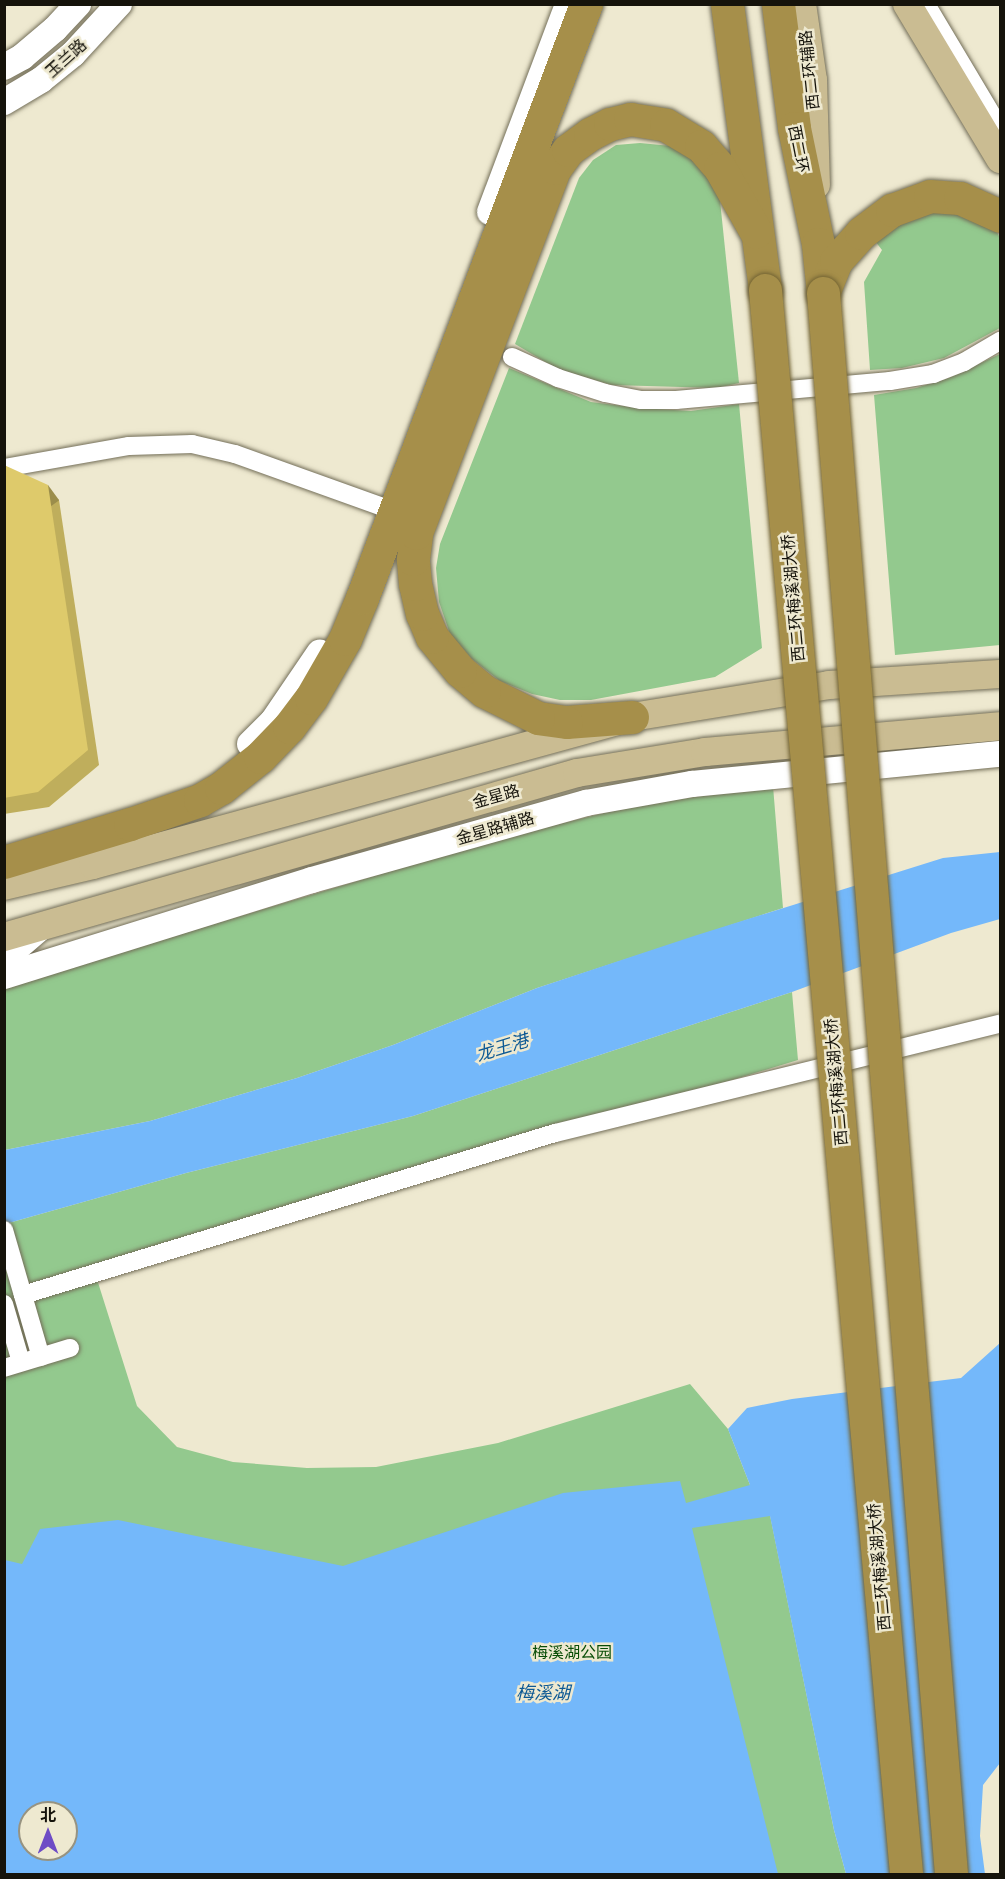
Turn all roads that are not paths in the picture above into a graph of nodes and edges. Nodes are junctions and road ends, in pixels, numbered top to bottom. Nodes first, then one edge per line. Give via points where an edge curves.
1 (78, 4) edge
2 (119, 4) edge
3 (568, 4) edge
4 (586, 4) edge
5 (727, 4) edge
6 (778, 4) edge
7 (802, 4) edge
8 (907, 4) edge
9 (926, 4) edge
10 (4, 67) edge
11 (4, 102) edge
12 (1000, 128) edge
13 (1000, 159) edge
14 (1000, 216) edge
15 (756, 232) junction
16 (818, 244) junction
17 (823, 293) junction
18 (1000, 341) edge
19 (512, 357) dead end
20 (4, 468) edge
21 (380, 506) junction
22 (1000, 674) edge
23 (632, 717) junction
24 (1000, 726) edge
25 (1000, 754) edge
26 (164, 812) junction
27 (5, 868) edge
28 (40, 928) junction
29 (4, 937) edge
30 (4, 959) edge
31 (4, 976) edge
32 (1000, 1024) edge
33 (4, 1230) edge
34 (23, 1295) junction
35 (4, 1304) edge
36 (70, 1348) dead end
37 (41, 1357) junction
38 (13, 1365) edge
39 (906, 1875) edge
40 (951, 1875) edge

1 - 10 street, 玉兰路 via 55,29
2 - 11 street, 玉兰路 via 73,54 41,80
3 - 21 street via 454,331
4 - 26 highway via 345,639 330,669 289,727 260,757 214,792
5 - 15 highway
6 - 16 highway, 西二环 via 794,128
7 - 16 main road, 西二环辅路 via 813,80
8 - 13 main road
9 - 12 street
14 - 17 highway via 960,198 930,196 892,210 861,232 836,261
15 - 23 highway via 720,168 701,146 666,125 630,119 610,124 568,150 555,168 416,533 415,584 422,614 432,637 460,671 484,691 538,718 566,722
15 - 39 highway, 西二环梅溪湖大桥, bridge via 765,290
16 - 17 highway, 西二环
17 - 40 highway, bridge
18 - 19 street via 933,374 676,400 641,400 605,393
20 - 21 street via 129,446 192,444 235,454
21 - 26 street via 329,636 298,687 273,721 221,775
22 - 23 main road via 829,685
23 - 27 main road via 93,865
24 - 28 main road, 金星路 via 705,752 577,773
25 - 31 street, 金星路辅路 via 692,784 586,803 312,880
26 - 27 highway
28 - 29 main road, 金星路
28 - 30 street
32 - 34 street via 555,1133
33 - 34 street
34 - 37 street
35 - 38 street
36 - 37 street
37 - 38 street

